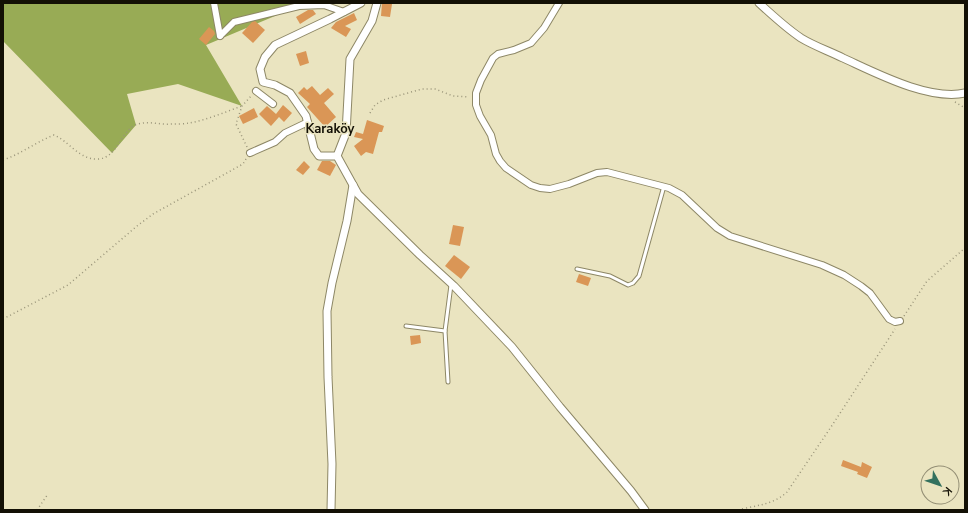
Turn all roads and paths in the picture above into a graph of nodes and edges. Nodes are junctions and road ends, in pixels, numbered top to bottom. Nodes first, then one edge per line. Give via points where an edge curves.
1 (214, 3) edge
2 (361, 3) edge
3 (377, 3) edge
4 (559, 3) edge
5 (759, 3) edge
6 (344, 12) junction
7 (256, 90) joint
8 (965, 93) edge
9 (476, 94) junction
10 (273, 104) dead end
11 (242, 106) junction
12 (370, 113) dead end
13 (308, 122) junction
14 (250, 153) junction
15 (337, 156) junction
16 (3, 160) edge
17 (353, 185) junction
18 (664, 186) junction
19 (965, 248) edge
20 (577, 268) dead end
21 (452, 284) junction
22 (3, 319) edge
23 (900, 322) junction
24 (406, 326) dead end
25 (445, 331) junction
26 (448, 382) dead end
27 (48, 494) dead end
28 (742, 509) dead end
29 (37, 510) edge
30 (330, 510) edge
31 (645, 510) edge

1 - 6 street via 220,36 234,22 299,6 324,5
2 - 6 street
3 - 15 street via 372,21 350,59 346,133
4 - 9 street via 544,28 531,43 493,58
5 - 8 street via 802,39 855,63 926,91 944,94
6 - 13 street via 275,45 265,57 260,69 263,82 290,93
7 - 10 street
7 - 11 path
9 - 12 path via 460,97 435,89 422,89 383,100 375,105
9 - 18 street via 476,105 500,161 531,185 550,189 608,172
11 - 14 path via 236,124
11 - 16 path via 190,122 170,125 149,122 136,125 128,130 112,153 99,159 79,153 54,135
13 - 14 street via 286,133 276,142
13 - 15 street via 314,149 319,156
14 - 22 path via 243,164 153,214 68,285
15 - 17 street
17 - 21 street via 370,207
17 - 30 street via 327,311 332,464
18 - 20 lane via 639,276 633,283 628,285 610,276
18 - 23 street via 682,194 717,228 730,236 822,265 844,275 870,293 889,319
19 - 23 path via 927,281
21 - 25 lane
21 - 31 street via 512,347
23 - 28 path via 787,492 775,501
24 - 25 lane
25 - 26 lane
27 - 29 path

